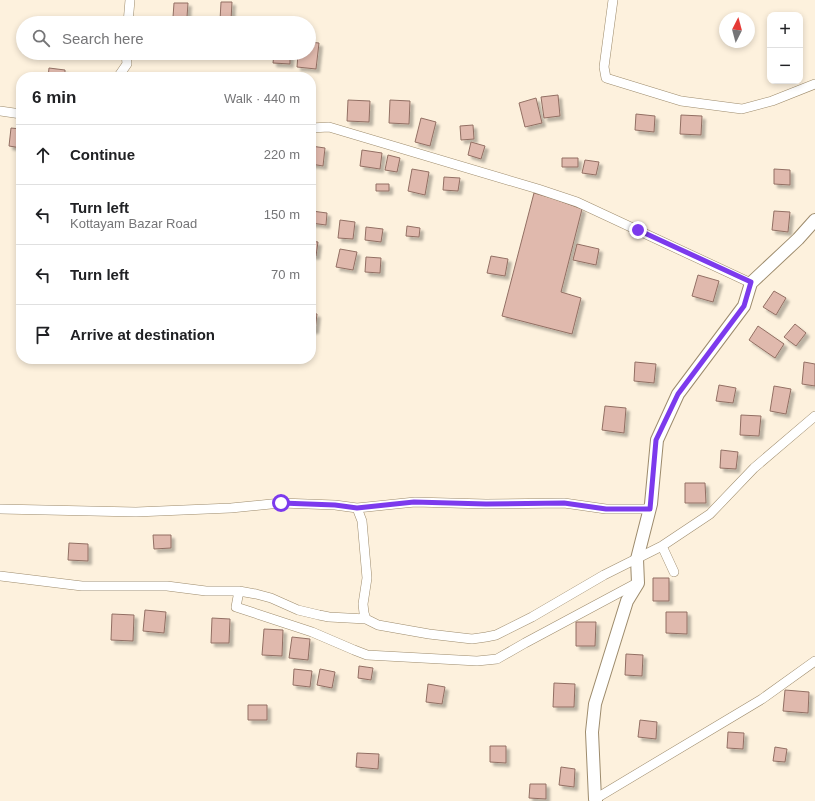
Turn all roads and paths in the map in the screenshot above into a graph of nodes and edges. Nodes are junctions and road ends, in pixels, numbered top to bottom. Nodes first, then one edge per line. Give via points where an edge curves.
1 (130, 0) edge
2 (613, 0) edge
3 (129, 16) edge
4 (127, 60) edge
5 (121, 72) edge
6 (815, 84) edge
7 (0, 111) edge
8 (16, 113) edge
9 (316, 128) edge
10 (815, 220) edge
11 (751, 282) junction
12 (815, 416) edge
13 (357, 508) junction
14 (0, 509) edge
15 (650, 509) junction
16 (662, 546) junction
17 (637, 561) junction
18 (674, 572) dead end
19 (0, 576) edge
20 (638, 583) junction
21 (239, 591) junction
22 (366, 620) junction
23 (815, 661) edge
24 (595, 800) edge

1 - 3 street
2 - 6 street via 604,67 606,78 682,101 742,109 772,101
4 - 5 street
7 - 8 street
9 - 11 street via 329,127 577,202
10 - 11 main road
11 - 15 main road via 744,306 678,394 656,440
12 - 16 street via 754,468 710,514
13 - 14 street via 281,503 136,512
13 - 15 street via 414,502 564,503 606,509
13 - 22 street via 362,521 367,570 363,604
15 - 17 main road
16 - 17 street
16 - 18 street
17 - 20 main road
17 - 22 street via 604,576 532,617 486,638 429,634
19 - 21 street via 82,586 167,586 206,591
20 - 21 street via 497,659 477,661 367,655 312,632 236,607
20 - 24 main road via 626,601 595,704 592,732
21 - 22 street via 271,598 298,610 319,615
23 - 24 street via 762,699

